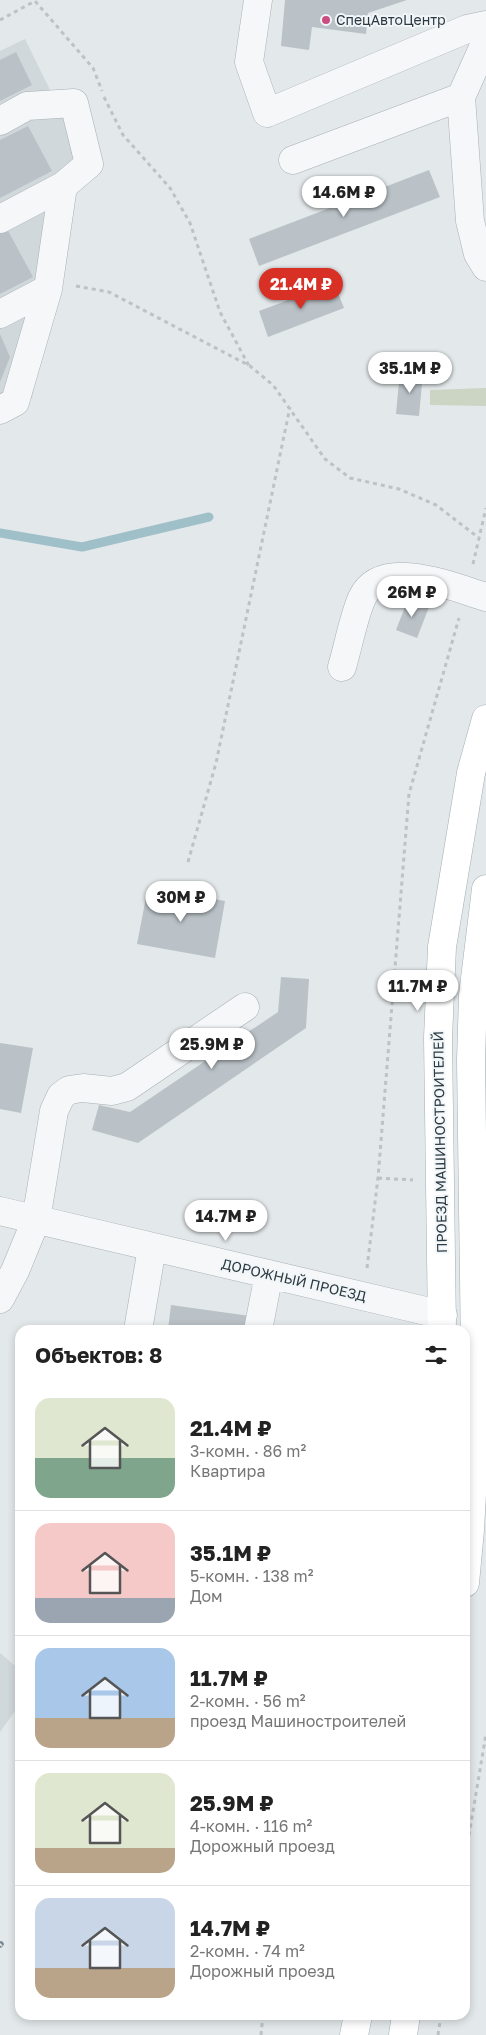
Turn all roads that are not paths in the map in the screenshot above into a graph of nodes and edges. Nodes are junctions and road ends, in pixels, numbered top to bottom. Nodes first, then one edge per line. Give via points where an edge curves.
1 (258, 0) edge
2 (486, 25) edge
3 (486, 41) edge
4 (461, 97) junction
5 (0, 120) edge
6 (293, 160) dead end
7 (63, 186) junction
8 (0, 218) edge
9 (486, 267) edge
10 (48, 288) junction
11 (0, 314) edge
12 (0, 410) edge
13 (477, 595) edge
14 (342, 668) dead end
15 (486, 719) edge
16 (486, 889) edge
17 (245, 1007) dead end
18 (0, 1212) edge
19 (36, 1220) junction
20 (152, 1248) junction
21 (269, 1274) junction
22 (0, 1300) edge
23 (443, 1323) edge
24 (139, 1325) edge
25 (259, 1325) edge
26 (481, 1325) edge
27 (470, 1530) edge
28 (357, 2020) edge
29 (405, 2020) edge
30 (354, 2035) edge
31 (403, 2035) edge

1 - 2 street via 249,62 267,113 467,29
3 - 4 street
4 - 6 street
4 - 9 street via 470,221 478,254
5 - 7 street via 27,106 74,103 89,164
7 - 8 street
7 - 10 street
10 - 11 street
10 - 12 street via 15,402
13 - 14 street via 414,577 396,576 376,583 363,596
15 - 23 main road, ПРОЕЗД МАШИНОСТРОИТЕЛЕЙ via 471,773 442,947 438,1038
16 - 26 main road via 473,995 470,1061
17 - 19 street via 127,1087 112,1091 83,1088 70,1090 61,1096 54,1111
18 - 19 street, ДОРОЖНЫЙ ПРОЕЗД
19 - 20 street, ДОРОЖНЫЙ ПРОЕЗД
19 - 22 street
20 - 21 street, ДОРОЖНЫЙ ПРОЕЗД
20 - 24 street
21 - 23 street, ДОРОЖНЫЙ ПРОЕЗД
21 - 25 street
23 - 26 main road
26 - 27 main road
28 - 30 main road
29 - 31 main road

